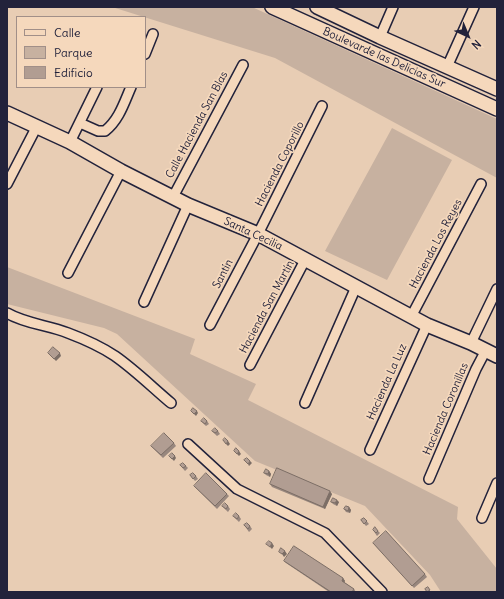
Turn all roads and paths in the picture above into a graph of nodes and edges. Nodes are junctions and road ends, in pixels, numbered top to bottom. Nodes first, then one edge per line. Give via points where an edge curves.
1 (272, 7) edge
2 (317, 7) edge
3 (393, 7) edge
4 (474, 7) edge
5 (153, 34) dead end
6 (380, 37) junction
7 (146, 52) edge
8 (243, 65) dead end
9 (447, 66) junction
10 (97, 88) edge
11 (131, 88) edge
12 (497, 89) edge
13 (322, 106) dead end
14 (497, 109) edge
15 (7, 114) edge
16 (80, 123) junction
17 (36, 128) junction
18 (70, 142) junction
19 (121, 171) junction
20 (7, 184) edge
21 (481, 184) dead end
22 (173, 197) junction
23 (188, 205) junction
24 (258, 234) junction
25 (305, 260) junction
26 (68, 273) dead end
27 (356, 287) junction
28 (497, 288) edge
29 (144, 302) dead end
30 (7, 313) edge
31 (412, 315) junction
32 (210, 325) dead end
33 (427, 325) junction
34 (471, 343) junction
35 (492, 353) edge
36 (250, 365) dead end
37 (171, 403) dead end
38 (305, 403) dead end
39 (188, 444) dead end
40 (370, 450) dead end
41 (429, 479) dead end
42 (497, 483) edge
43 (482, 518) dead end
44 (382, 592) edge

1 - 14 street, Boulevarde las Delicias Sur
2 - 6 street, Boulevarde las Delicias Sur
3 - 6 street
4 - 9 street
5 - 7 street
6 - 9 street, Boulevarde las Delicias Sur
8 - 22 street, Calle Hacienda San Blas
9 - 12 street, Boulevarde las Delicias Sur
10 - 16 street
11 - 16 street via 118,118 105,131 98,131
13 - 24 street, Hacienda Coporillo
15 - 17 street, Santa Cecilia
16 - 18 street
17 - 18 street, Santa Cecilia
17 - 20 street
18 - 19 street, Santa Cecilia
19 - 22 street, Santa Cecilia
19 - 26 street
21 - 31 street, Hacienda Los Reyes
22 - 23 street, Santa Cecilia
23 - 24 street, Santa Cecilia
23 - 29 street
24 - 25 street, Santa Cecilia
24 - 32 street, Santín
25 - 27 street, Santa Cecilia
25 - 36 street, Hacienda San Martín
27 - 31 street, Santa Cecilia
27 - 38 street
28 - 34 street
30 - 37 street via 15,318 66,332 91,342 120,360
31 - 33 street, Santa Cecilia
33 - 34 street, Santa Cecilia
33 - 40 street, Hacienda La Luz
34 - 35 street, Santa Cecilia
35 - 41 street, Hacienda Coronillas via 476,369
39 - 44 street via 237,489 325,533
42 - 43 street

